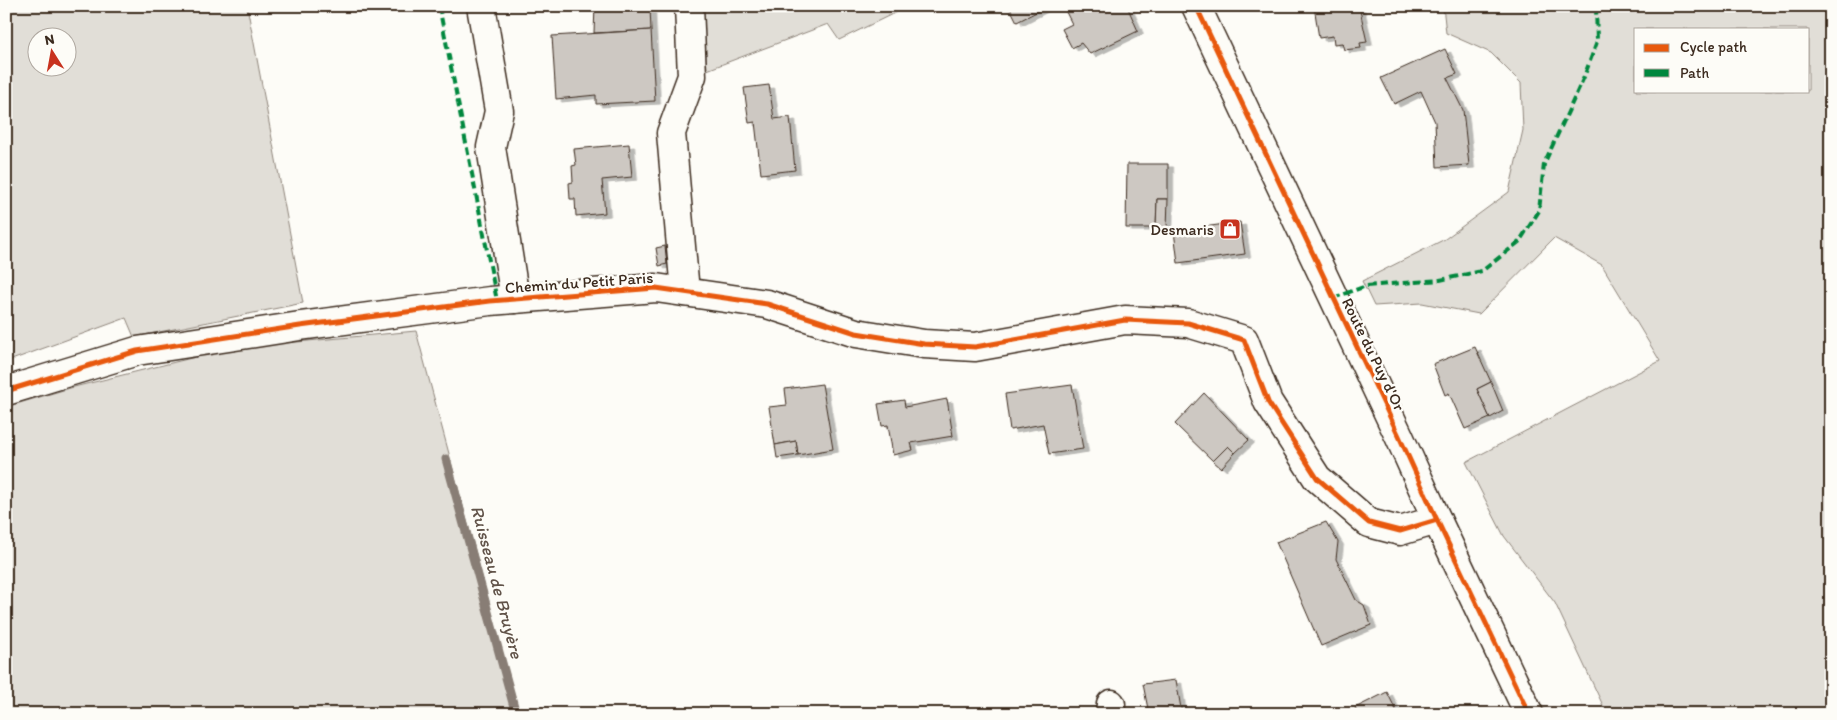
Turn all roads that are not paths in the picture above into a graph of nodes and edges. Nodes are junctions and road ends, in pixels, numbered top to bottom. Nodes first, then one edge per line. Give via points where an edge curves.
1 (482, 6) edge
2 (689, 6) edge
3 (1196, 6) edge
4 (685, 292) junction
5 (515, 299) junction
6 (6, 391) edge
7 (1437, 520) junction
8 (1529, 714) edge

1 - 5 street via 499,111 491,147
2 - 4 street via 692,76 671,133
3 - 7 street, Route du Puy d'Or
4 - 5 street, Chemin du Petit Paris via 656,288
4 - 7 street, Chemin du Petit Paris via 767,304 856,333 924,344 975,347 1125,320 1188,323 1244,340 1268,402 1317,478 1369,523 1400,531
5 - 6 street, Chemin du Petit Paris via 300,326 137,351
7 - 8 street, Route du Puy d'Or

